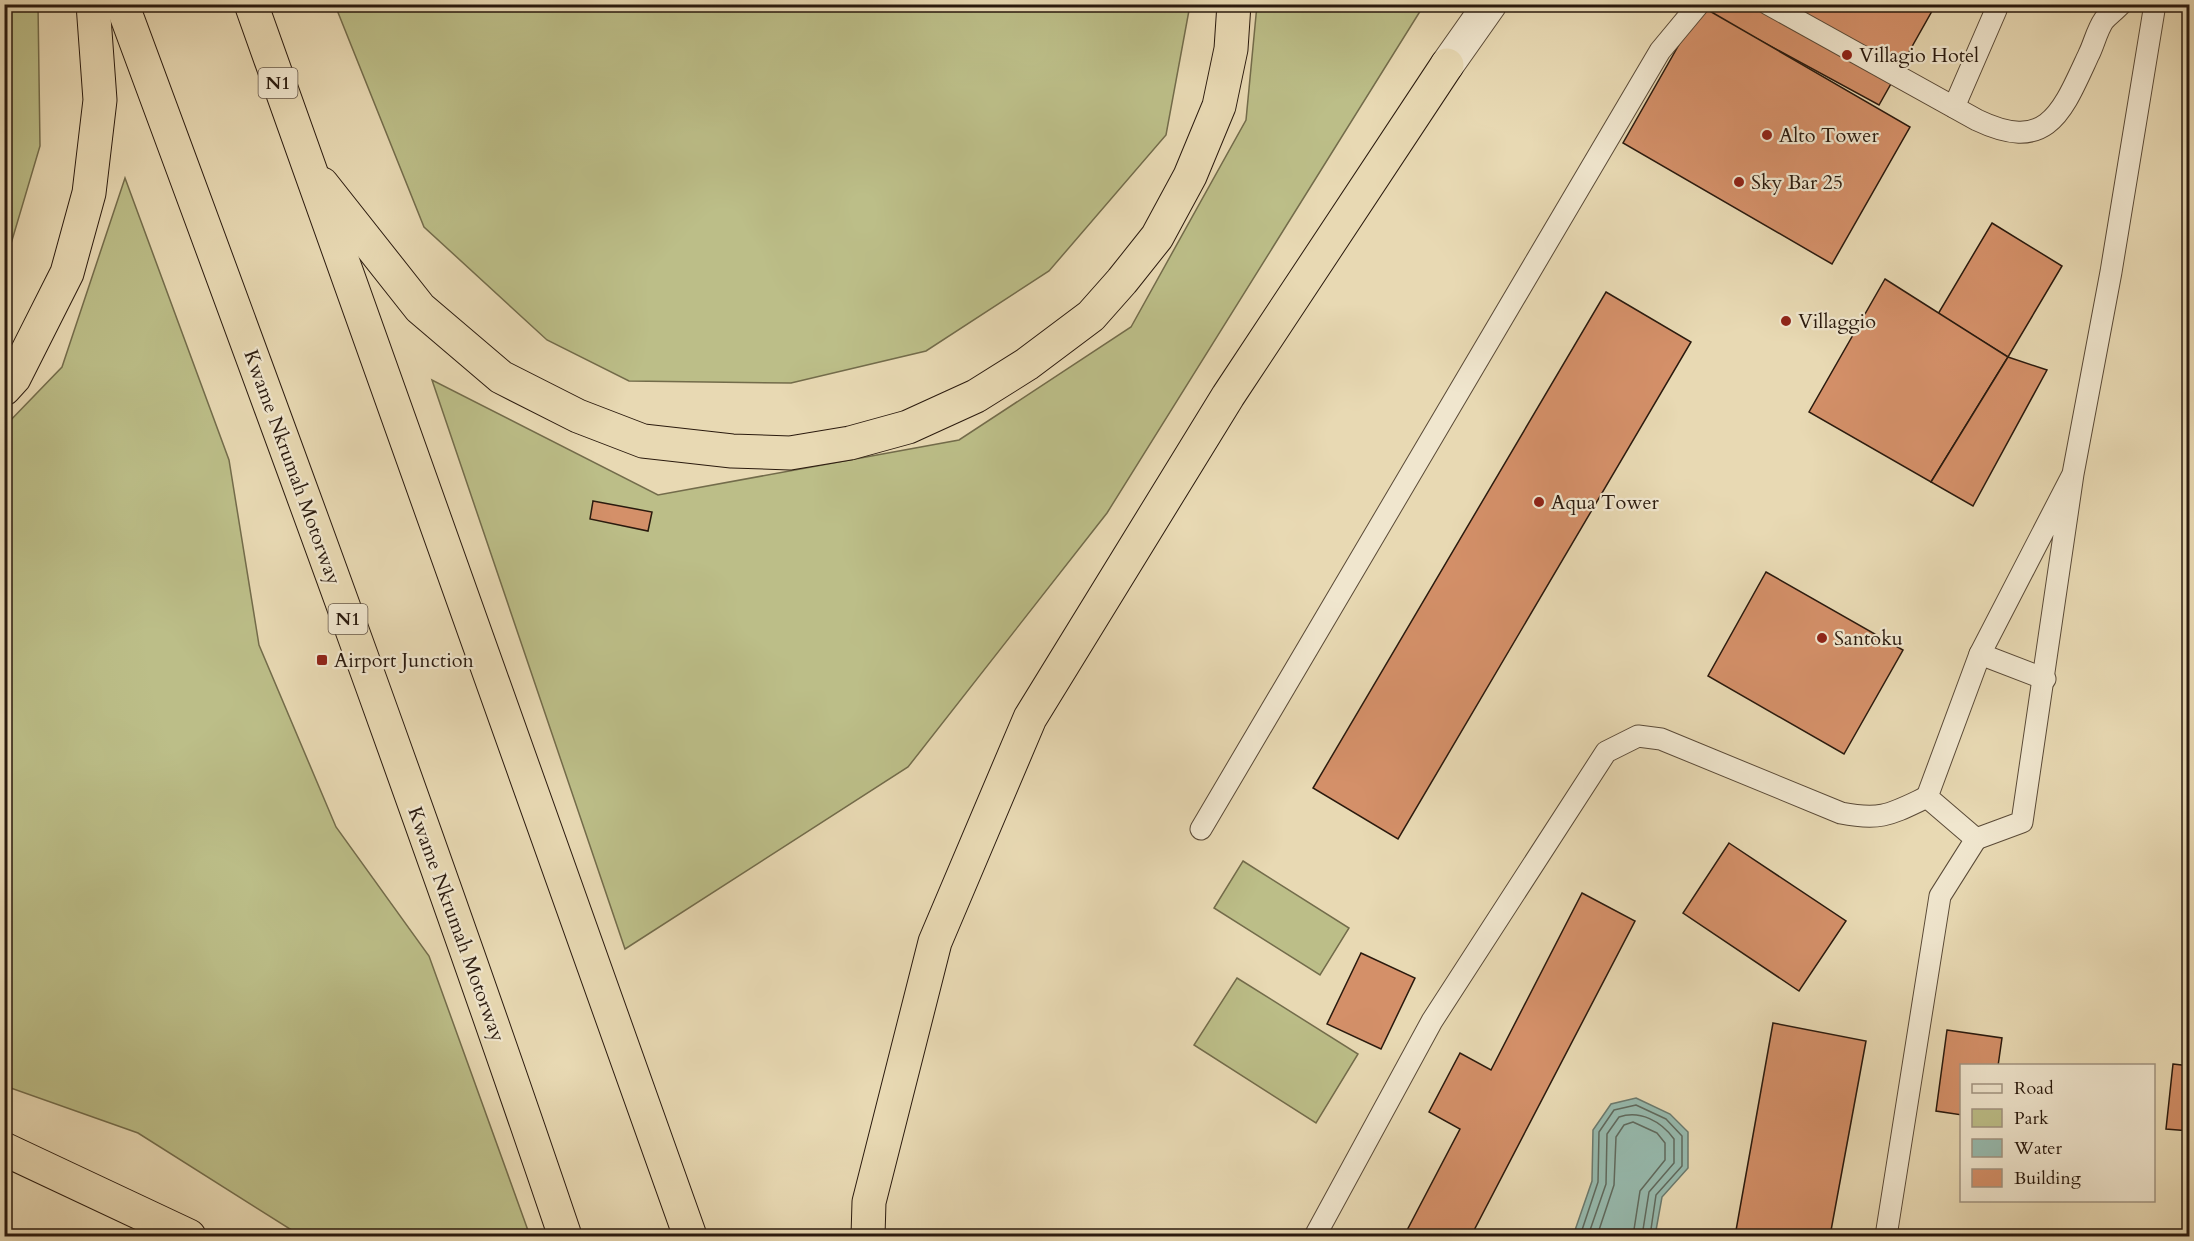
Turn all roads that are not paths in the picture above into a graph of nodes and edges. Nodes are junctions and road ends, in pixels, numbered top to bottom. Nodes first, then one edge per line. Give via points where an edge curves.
1 (93, 4) edge
2 (122, 4) edge
3 (251, 4) edge
4 (1234, 4) edge
5 (1490, 4) edge
6 (1699, 4) edge
7 (1768, 4) edge
8 (1992, 4) edge
9 (2121, 4) edge
10 (2155, 4) edge
11 (1447, 65) joint
12 (1954, 107) junction
13 (305, 161) junction
14 (4, 389) edge
15 (2073, 474) junction
16 (1980, 654) junction
17 (2045, 678) junction
18 (1927, 797) junction
19 (1201, 829) dead end
20 (1976, 839) junction
21 (4, 1149) edge
22 (189, 1236) edge
23 (565, 1236) edge
24 (690, 1236) edge
25 (868, 1236) edge
26 (1315, 1236) edge
27 (1886, 1236) edge

1 - 14 highway via 100,100 89,193 67,273 14,378
2 - 23 highway, Kwame Nkrumah Motorway / N1 via 483,994
3 - 13 highway, N1
4 - 13 highway via 1231,49 1220,106 1190,176 1157,237 1091,316 976,396 908,427 840,445 790,453 732,452 643,441 578,416 501,377 420,308
5 - 11 street
6 - 19 lane via 1660,51
7 - 12 lane
8 - 12 lane via 1996,10
9 - 12 lane via 2103,21 2058,114 2045,127 2032,132 1998,130
10 - 15 lane
11 - 25 highway via 1228,396 1030,718 934,942 869,1202
13 - 24 highway, N1
15 - 16 lane
15 - 17 lane
16 - 17 lane
16 - 18 lane
17 - 20 lane via 2022,822
18 - 20 lane
18 - 26 lane via 1885,817 1866,818 1841,813 1661,739 1638,736 1606,752 1432,1021
20 - 27 lane via 1940,896
21 - 22 highway

